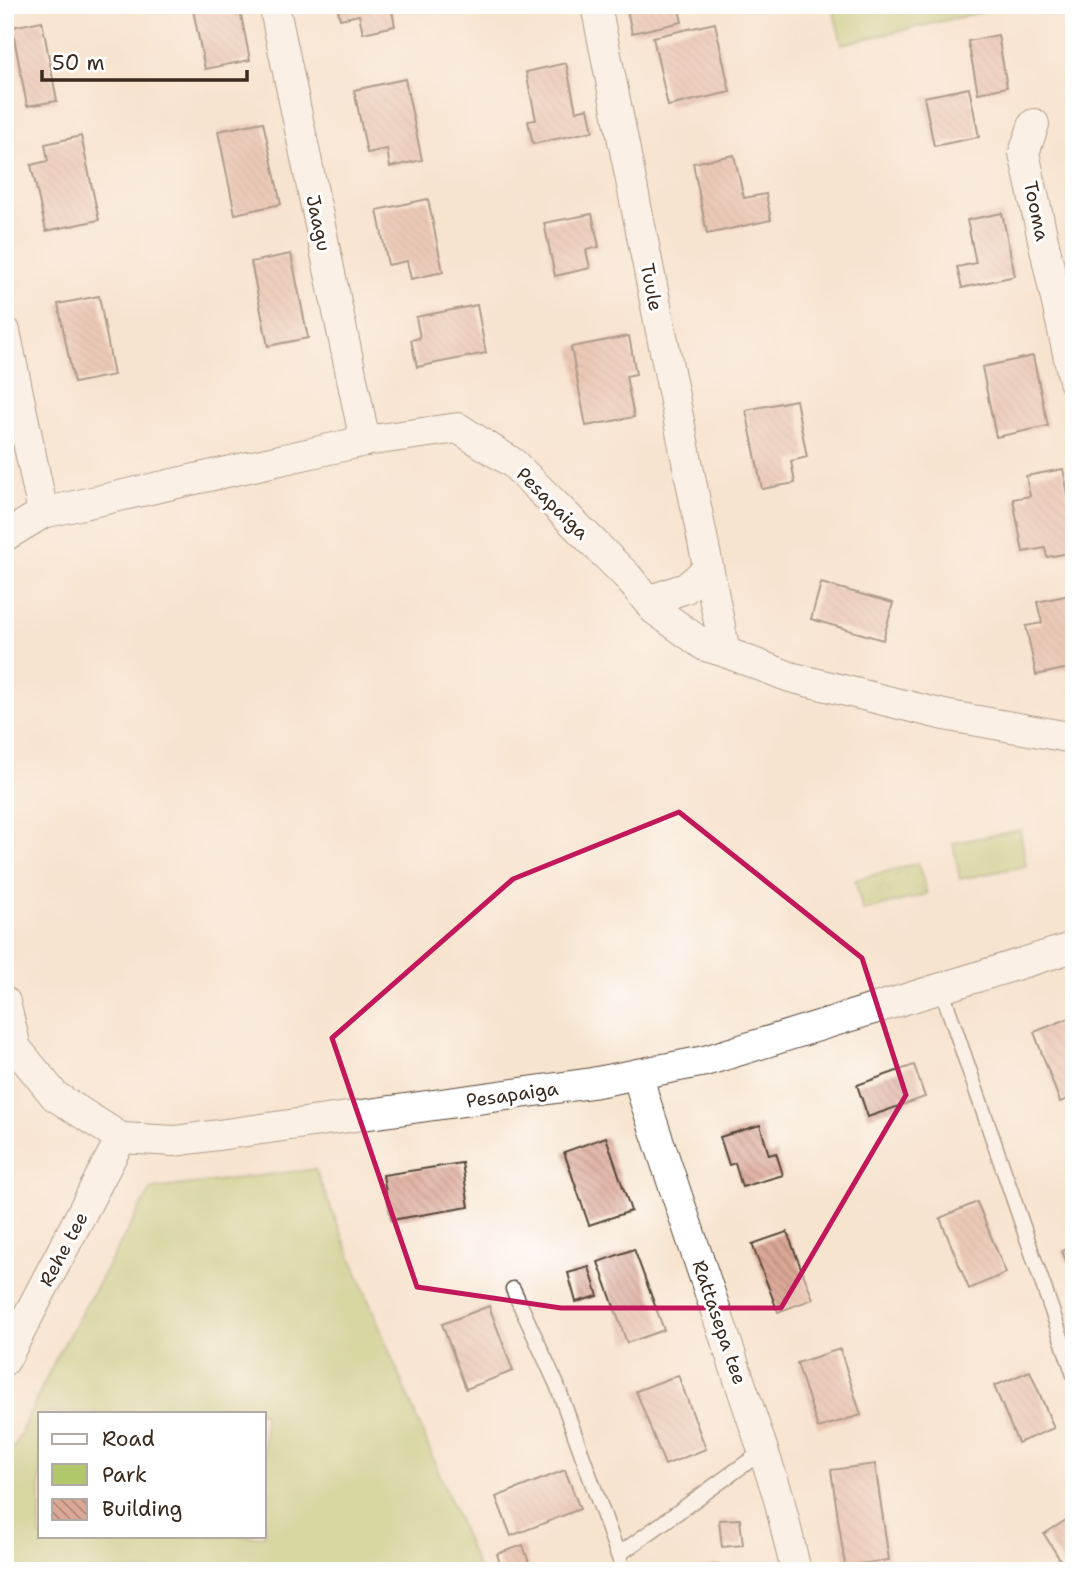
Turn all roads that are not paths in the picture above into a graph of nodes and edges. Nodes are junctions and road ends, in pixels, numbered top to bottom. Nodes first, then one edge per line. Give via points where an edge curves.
1 (274, 5) edge
2 (596, 5) edge
3 (1034, 124) dead end
4 (5, 331) edge
5 (1074, 381) edge
6 (365, 442) junction
7 (43, 513) junction
8 (5, 536) edge
9 (708, 569) junction
10 (648, 601) junction
11 (725, 652) junction
12 (1074, 738) edge
13 (1074, 947) edge
14 (941, 988) junction
15 (5, 1002) edge
16 (638, 1074) junction
17 (121, 1138) junction
18 (513, 1289) dead end
19 (5, 1360) edge
20 (1074, 1375) edge
21 (764, 1451) junction
22 (618, 1555) junction
23 (624, 1571) edge
24 (796, 1571) edge

1 - 6 street, Jaagu
2 - 9 street, Tuule
3 - 5 street, Tooma via 1024,153
4 - 7 street
6 - 7 street, Pesapaiga
6 - 10 street, Pesapaiga via 458,428 513,463
7 - 8 street, Pesapaiga
9 - 10 street via 686,588
9 - 11 street, Tuule
10 - 11 street, Pesapaiga via 705,646
11 - 12 street, Pesapaiga via 790,677 944,715
13 - 14 street, Pesapaiga
14 - 16 street, Pesapaiga via 705,1061
14 - 20 lane
15 - 17 street, Pesapaiga via 16,1048 55,1096
16 - 17 street, Pesapaiga via 175,1141
16 - 21 street, Rattasepa tee
17 - 19 street, Rehe tee
18 - 22 lane via 557,1385
21 - 22 lane
21 - 24 street, Rattasepa tee
22 - 23 lane

